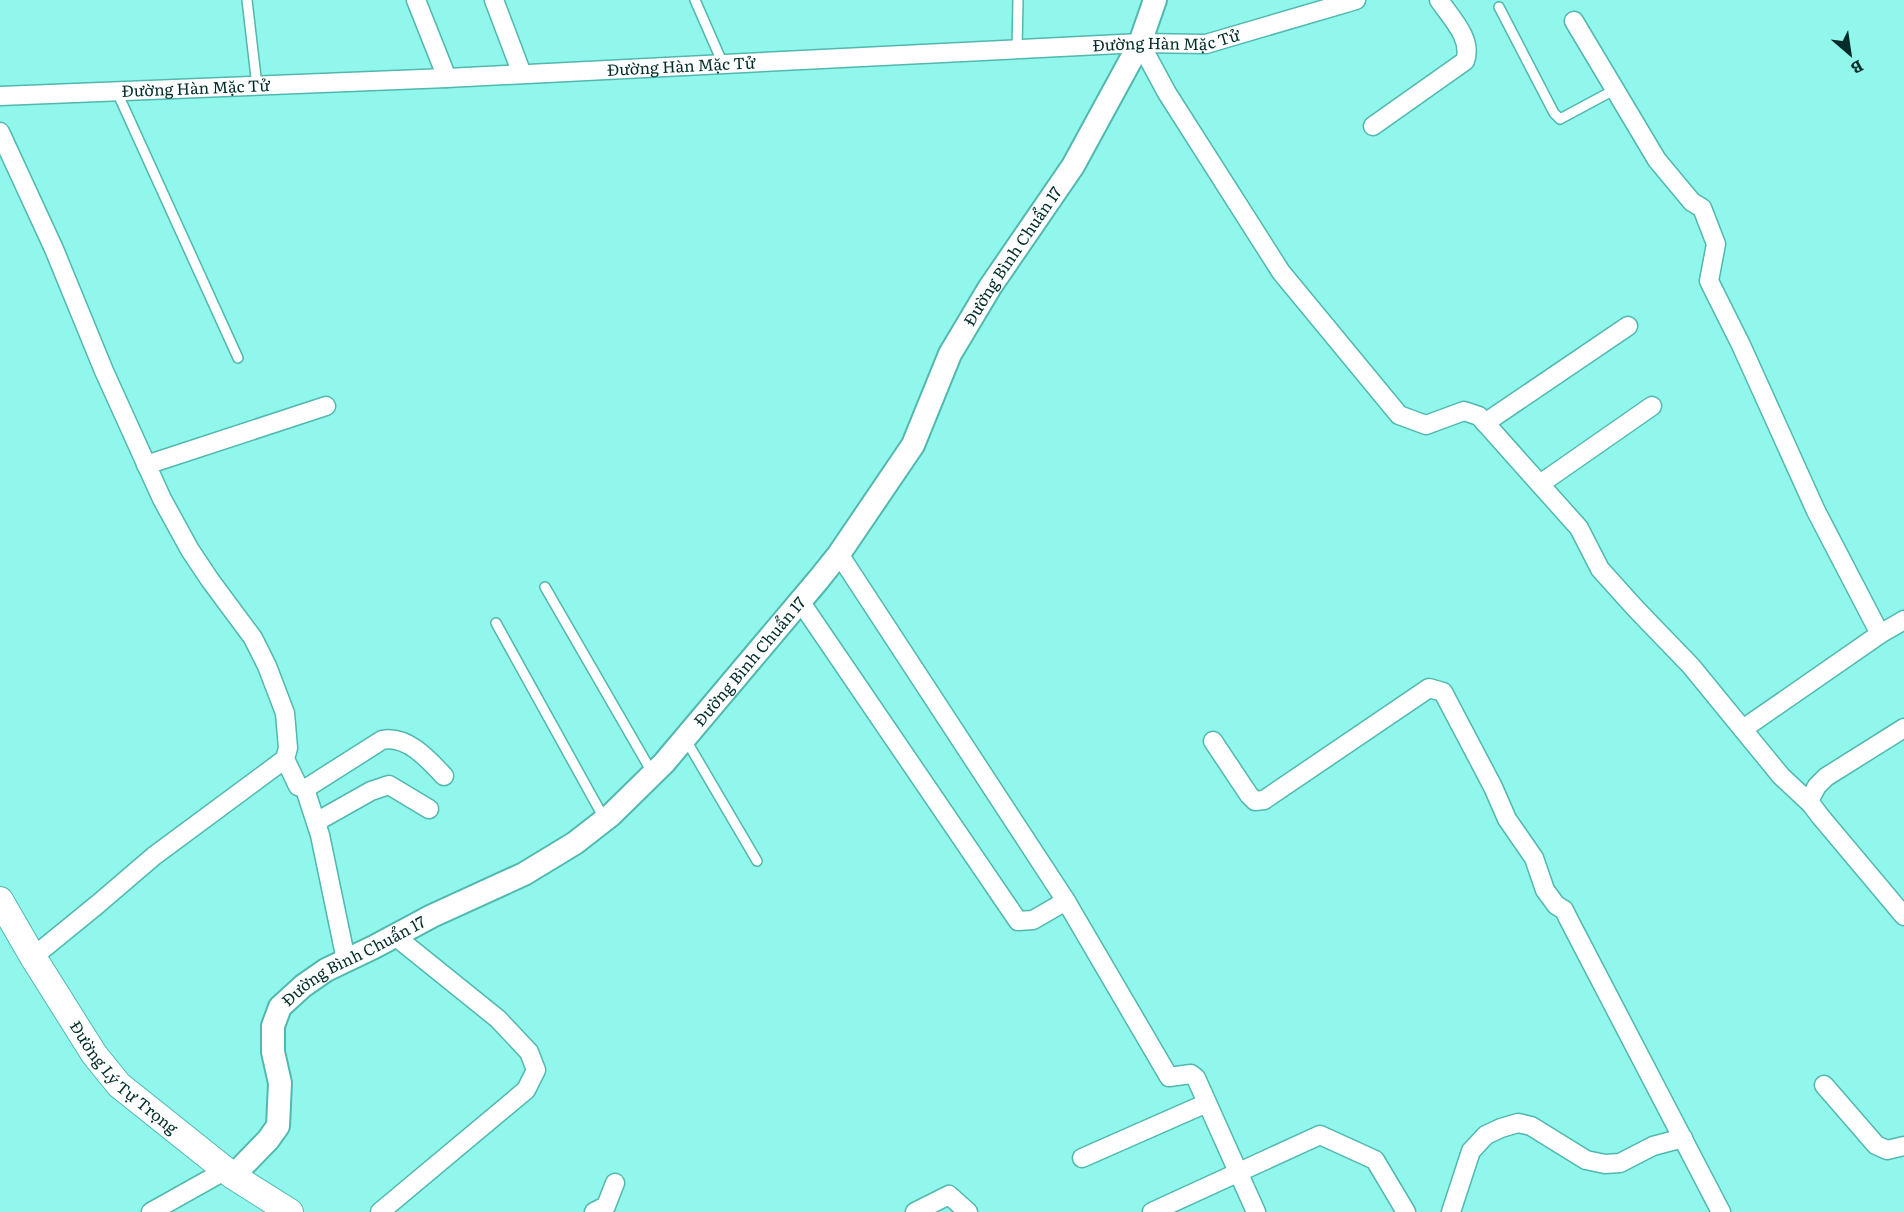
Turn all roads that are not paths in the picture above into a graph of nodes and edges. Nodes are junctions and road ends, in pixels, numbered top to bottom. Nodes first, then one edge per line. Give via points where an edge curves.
1 (247, 0) edge
2 (416, 0) edge
3 (494, 0) edge
4 (695, 0) edge
5 (1018, 0) edge
6 (1155, 0) edge
7 (1356, 0) edge
8 (1439, 0) edge
9 (1499, 7) dead end
10 (1574, 21) dead end
11 (1140, 43) junction
12 (1017, 49) junction
13 (723, 64) junction
14 (522, 74) junction
15 (447, 78) junction
16 (257, 86) junction
17 (1614, 90) junction
18 (117, 92) junction
19 (0, 96) edge
20 (1374, 126) dead end
21 (0, 132) edge
22 (1628, 326) dead end
23 (238, 358) dead end
24 (326, 406) dead end
25 (1652, 406) dead end
26 (1485, 423) junction
27 (146, 465) junction
28 (1540, 484) junction
29 (838, 554) junction
30 (545, 587) dead end
31 (800, 601) junction
32 (1904, 620) edge
33 (496, 623) dead end
34 (1880, 634) junction
35 (1904, 728) edge
36 (1743, 729) junction
37 (684, 738) junction
38 (1213, 741) dead end
39 (285, 759) junction
40 (653, 774) junction
41 (444, 776) dead end
42 (305, 789) junction
43 (1811, 804) junction
44 (429, 809) dead end
45 (605, 820) junction
46 (316, 822) junction
47 (757, 861) dead end
48 (0, 900) edge
49 (1066, 901) junction
50 (1904, 916) edge
51 (395, 936) junction
52 (33, 957) junction
53 (346, 960) junction
54 (1824, 1085) dead end
55 (1207, 1103) junction
56 (1683, 1138) junction
57 (1904, 1146) edge
58 (1082, 1158) dead end
59 (230, 1173) junction
60 (1239, 1173) junction
61 (615, 1183) dead end
62 (151, 1212) edge
63 (290, 1212) edge
64 (380, 1212) edge
65 (594, 1212) edge
66 (915, 1212) edge
67 (968, 1212) edge
68 (1152, 1212) edge
69 (1256, 1212) edge
70 (1406, 1212) edge
71 (1451, 1212) edge
72 (1721, 1212) edge

1 - 16 lane
2 - 15 street
3 - 14 street
4 - 13 lane
5 - 12 lane
6 - 11 street, Đường Bình Chuẩn 17
7 - 11 street, Đường Hàn Mặc Tử via 1206,44
8 - 20 street via 1463,34 1466,61
9 - 17 lane via 1560,119
10 - 17 street
11 - 12 street, Đường Hàn Mặc Tử
11 - 26 street via 1167,93 1281,272 1399,415 1426,425 1464,411 1479,416
11 - 29 street, Đường Bình Chuẩn 17 via 1073,165 990,287 950,354 913,445
12 - 13 street, Đường Hàn Mặc Tử
13 - 14 street, Đường Hàn Mặc Tử
14 - 15 street, Đường Hàn Mặc Tử
15 - 16 street, Đường Hàn Mặc Tử
16 - 18 street, Đường Hàn Mặc Tử
17 - 34 street via 1657,160 1692,202 1702,208 1716,244 1709,281 1816,512
18 - 19 street, Đường Hàn Mặc Tử
18 - 23 lane
21 - 27 street
22 - 26 street
24 - 27 street
25 - 28 street
26 - 28 street
27 - 39 street via 190,550 247,629 267,666 285,713
28 - 36 street via 1579,528 1600,569
29 - 31 street, Đường Bình Chuẩn 17
29 - 49 street
30 - 40 lane
31 - 37 street, Đường Bình Chuẩn 17
31 - 49 street via 1018,921 1034,920
32 - 34 street
33 - 45 lane
34 - 36 street
35 - 43 street via 1826,777 1812,794
36 - 43 street via 1781,776
37 - 40 street, Đường Bình Chuẩn 17
37 - 47 lane
38 - 56 street via 1249,795 1255,801 1264,800 1429,688 1443,692 1507,819 1534,858 1545,890 1567,916
39 - 42 street via 298,786
39 - 52 street via 154,856
40 - 45 street, Đường Bình Chuẩn 17
41 - 42 street via 409,745 392,738 382,740
42 - 46 street
43 - 50 street
44 - 46 street via 389,785
45 - 51 street, Đường Bình Chuẩn 17 via 524,874
46 - 53 street
48 - 52 main road, Đường Lý Tự Trọng
49 - 55 street via 1169,1077 1191,1074
51 - 53 street, Đường Bình Chuẩn 17
51 - 64 street via 498,1019 529,1052 536,1070 526,1090
52 - 59 main road, Đường Lý Tự Trọng via 94,1054 115,1080
53 - 59 street, Đường Bình Chuẩn 17 via 311,980 280,1007 273,1026 273,1052 280,1083 278,1126 268,1140
54 - 57 street via 1876,1145 1887,1149
55 - 58 street
55 - 60 street
56 - 71 street via 1653,1146 1620,1163 1605,1164 1586,1161 1531,1126 1518,1123 1501,1128 1486,1135 1471,1151
56 - 72 street
59 - 62 street
59 - 63 main road, Đường Lý Tự Trọng
60 - 68 street
60 - 69 street
60 - 70 street via 1320,1135 1375,1160
61 - 65 street via 606,1206
66 - 67 street via 949,1195

